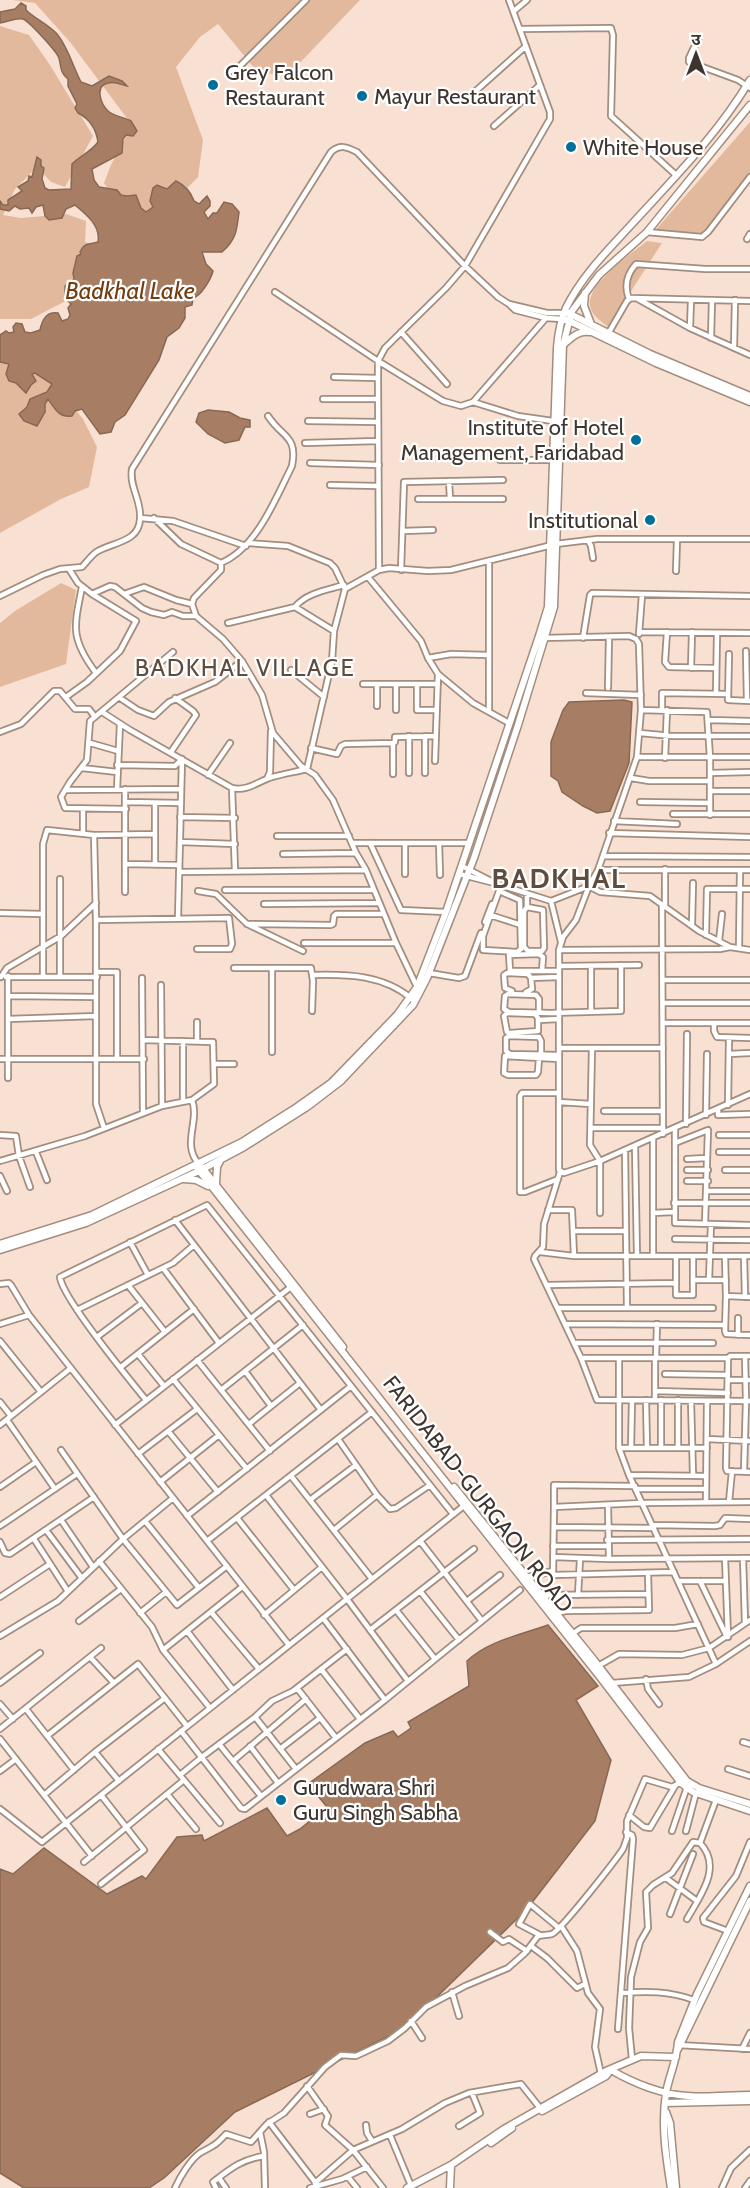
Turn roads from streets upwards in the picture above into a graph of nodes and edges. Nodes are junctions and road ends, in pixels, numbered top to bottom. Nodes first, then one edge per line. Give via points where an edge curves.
1 (306, 0) edge
2 (509, 0) edge
3 (527, 0) edge
4 (514, 11) junction
5 (521, 29) junction
6 (699, 38) dead end
7 (526, 46) junction
8 (228, 72) dead end
9 (540, 85) junction
10 (749, 85) edge
11 (469, 97) dead end
12 (750, 105) edge
13 (494, 126) dead end
14 (676, 175) junction
15 (750, 177) edge
16 (647, 232) junction
17 (465, 266) junction
18 (750, 269) edge
19 (275, 292) dead end
20 (585, 292) junction
21 (635, 298) junction
22 (629, 299) junction
23 (691, 300) junction
24 (712, 300) junction
25 (735, 300) junction
26 (750, 301) edge
27 (509, 304) junction
28 (566, 316) junction
29 (546, 318) junction
30 (591, 324) junction
31 (690, 328) junction
32 (401, 332) junction
33 (594, 333) junction
34 (606, 336) junction
35 (711, 338) junction
36 (563, 345) junction
37 (734, 348) junction
38 (750, 355) edge
39 (378, 361) junction
40 (334, 377) dead end
41 (378, 378) junction
42 (447, 384) dead end
43 (750, 396) edge
44 (323, 399) dead end
45 (377, 399) junction
46 (473, 402) junction
47 (557, 402) junction
48 (268, 416) dead end
49 (308, 421) dead end
50 (553, 421) junction
51 (378, 422) junction
52 (378, 441) junction
53 (305, 443) dead end
54 (500, 460) dead end
55 (552, 460) junction
56 (310, 463) dead end
57 (379, 465) junction
58 (503, 480) dead end
59 (449, 481) junction
60 (330, 485) dead end
61 (378, 486) junction
62 (418, 499) dead end
63 (450, 499) junction
64 (503, 499) dead end
65 (141, 518) junction
66 (154, 518) junction
67 (433, 530) dead end
68 (403, 531) junction
69 (750, 539) edge
70 (588, 540) junction
71 (677, 540) junction
72 (247, 545) junction
73 (553, 545) junction
74 (593, 558) dead end
75 (489, 561) junction
76 (221, 563) junction
77 (69, 569) junction
78 (379, 570) junction
79 (401, 570) junction
80 (676, 571) dead end
81 (368, 577) junction
82 (82, 586) junction
83 (345, 587) junction
84 (92, 594) junction
85 (124, 594) junction
86 (642, 595) junction
87 (0, 596) edge
88 (750, 596) edge
89 (192, 604) junction
90 (295, 607) junction
91 (196, 616) junction
92 (228, 623) dead end
93 (334, 631) junction
94 (640, 632) junction
95 (666, 632) junction
96 (692, 632) junction
97 (717, 633) junction
98 (750, 633) edge
99 (542, 638) junction
100 (583, 638) junction
101 (609, 638) junction
102 (636, 639) junction
103 (747, 651) dead end
104 (173, 652) dead end
105 (729, 654) dead end
106 (489, 656) junction
107 (428, 658) junction
108 (242, 661) junction
109 (691, 668) junction
110 (716, 668) junction
111 (291, 670) dead end
112 (96, 673) junction
113 (438, 675) junction
114 (363, 684) dead end
115 (377, 684) junction
116 (396, 684) junction
117 (417, 684) junction
118 (438, 684) junction
119 (608, 688) dead end
120 (586, 693) dead end
121 (716, 694) junction
122 (728, 694) junction
123 (640, 695) junction
124 (66, 697) junction
125 (324, 697) junction
126 (120, 698) junction
127 (175, 698) junction
128 (749, 701) edge
129 (377, 706) dead end
130 (396, 710) dead end
131 (437, 710) junction
132 (641, 710) junction
133 (664, 710) junction
134 (489, 711) junction
135 (102, 712) junction
136 (95, 717) junction
137 (708, 720) junction
138 (750, 721) edge
139 (509, 723) junction
140 (120, 724) junction
141 (271, 730) junction
142 (0, 732) edge
143 (640, 733) junction
144 (666, 735) junction
145 (708, 735) junction
146 (409, 736) junction
147 (425, 736) junction
148 (435, 736) junction
149 (750, 736) edge
150 (90, 743) junction
151 (230, 743) dead end
152 (393, 743) junction
153 (311, 748) junction
154 (118, 751) junction
155 (171, 752) junction
156 (637, 758) junction
157 (665, 758) junction
158 (750, 758) edge
159 (182, 759) junction
160 (710, 759) junction
161 (435, 761) dead end
162 (82, 768) junction
163 (117, 769) junction
164 (308, 769) junction
165 (710, 772) junction
166 (750, 772) edge
167 (409, 773) dead end
168 (425, 773) dead end
169 (393, 774) dead end
170 (208, 775) junction
171 (631, 778) junction
172 (267, 779) junction
173 (710, 781) junction
174 (232, 788) junction
175 (117, 789) junction
176 (125, 789) junction
177 (181, 789) junction
178 (66, 790) junction
179 (710, 791) junction
180 (750, 791) edge
181 (126, 802) junction
182 (640, 802) dead end
183 (155, 803) junction
184 (181, 803) junction
185 (710, 803) junction
186 (126, 809) junction
187 (83, 810) junction
188 (673, 814) dead end
189 (750, 814) edge
190 (710, 815) junction
191 (180, 817) junction
192 (235, 818) junction
193 (614, 821) junction
194 (677, 824) dead end
195 (83, 833) junction
196 (609, 833) junction
197 (155, 834) junction
198 (94, 835) junction
199 (126, 835) junction
200 (277, 836) dead end
201 (349, 836) junction
202 (750, 837) edge
203 (180, 842) junction
204 (352, 843) junction
205 (370, 843) junction
206 (405, 843) junction
207 (439, 843) junction
208 (468, 843) junction
209 (235, 844) junction
210 (356, 853) junction
211 (283, 854) dead end
212 (603, 856) junction
213 (750, 857) edge
214 (126, 864) junction
215 (155, 865) junction
216 (179, 865) junction
217 (462, 866) junction
218 (469, 869) junction
219 (665, 869) junction
220 (366, 870) junction
221 (598, 870) junction
222 (740, 870) junction
223 (750, 870) edge
224 (235, 871) junction
225 (179, 872) junction
226 (405, 874) dead end
227 (440, 874) dead end
228 (459, 874) junction
229 (466, 877) junction
230 (60, 879) dead end
231 (693, 883) dead end
232 (497, 884) junction
233 (589, 886) junction
234 (739, 889) junction
235 (750, 889) edge
236 (225, 890) dead end
237 (373, 890) junction
238 (125, 891) dead end
239 (198, 891) dead end
240 (527, 894) junction
241 (550, 901) junction
242 (96, 903) junction
243 (264, 903) dead end
244 (378, 903) junction
245 (664, 906) junction
246 (527, 907) junction
247 (446, 912) junction
248 (0, 913) edge
249 (43, 914) junction
250 (383, 914) junction
251 (489, 914) junction
252 (722, 914) dead end
253 (178, 918) junction
254 (96, 920) junction
255 (247, 924) junction
256 (521, 925) junction
257 (692, 926) junction
258 (706, 934) junction
259 (61, 936) junction
260 (719, 941) junction
261 (304, 942) dead end
262 (561, 942) junction
263 (396, 943) junction
264 (43, 947) junction
265 (730, 947) junction
266 (739, 948) junction
267 (197, 949) dead end
268 (559, 950) junction
269 (662, 950) junction
270 (750, 950) edge
271 (303, 951) dead end
272 (621, 965) junction
273 (639, 965) dead end
274 (591, 966) junction
275 (234, 968) dead end
276 (272, 968) junction
277 (559, 968) junction
278 (542, 971) junction
279 (429, 973) junction
280 (97, 974) junction
281 (313, 975) junction
282 (8, 976) junction
283 (0, 977) edge
284 (43, 977) junction
285 (60, 977) junction
286 (559, 977) junction
287 (142, 978) dead end
288 (531, 978) junction
289 (663, 980) junction
290 (750, 980) edge
291 (161, 985) dead end
292 (417, 987) junction
293 (8, 996) junction
294 (96, 997) junction
295 (413, 999) junction
296 (663, 1003) junction
297 (750, 1003) edge
298 (312, 1011) dead end
299 (591, 1011) junction
300 (538, 1012) junction
301 (559, 1012) junction
302 (96, 1016) junction
303 (8, 1019) junction
304 (559, 1019) junction
305 (539, 1020) junction
306 (196, 1022) dead end
307 (663, 1023) junction
308 (714, 1023) junction
309 (750, 1023) edge
310 (687, 1034) dead end
311 (750, 1038) edge
312 (729, 1039) junction
313 (143, 1040) junction
314 (162, 1040) junction
315 (183, 1041) junction
316 (197, 1041) junction
317 (592, 1048) junction
318 (663, 1048) junction
319 (272, 1052) dead end
320 (750, 1053) edge
321 (559, 1054) junction
322 (707, 1054) dead end
323 (729, 1054) junction
324 (540, 1056) junction
325 (97, 1058) junction
326 (117, 1058) junction
327 (0, 1059) edge
328 (8, 1059) junction
329 (144, 1059) junction
330 (214, 1064) junction
331 (234, 1064) dead end
332 (8, 1078) dead end
333 (559, 1093) junction
334 (750, 1094) edge
335 (192, 1100) junction
336 (183, 1102) junction
337 (559, 1102) junction
338 (591, 1104) junction
339 (162, 1106) junction
340 (728, 1106) junction
341 (718, 1109) junction
342 (663, 1111) junction
343 (604, 1112) dead end
344 (143, 1113) junction
345 (750, 1114) edge
346 (706, 1115) junction
347 (686, 1124) junction
348 (104, 1128) junction
349 (591, 1128) junction
350 (675, 1128) junction
351 (663, 1131) junction
352 (0, 1135) edge
353 (719, 1135) dead end
354 (750, 1135) edge
355 (653, 1138) junction
356 (675, 1143) junction
357 (635, 1146) junction
358 (625, 1150) junction
359 (36, 1152) junction
360 (719, 1152) dead end
361 (750, 1152) edge
362 (19, 1156) junction
363 (223, 1158) junction
364 (708, 1158) junction
365 (687, 1159) dead end
366 (0, 1161) edge
367 (600, 1161) junction
368 (199, 1167) junction
369 (687, 1170) dead end
370 (708, 1170) junction
371 (725, 1170) dead end
372 (750, 1170) edge
373 (560, 1172) junction
374 (0, 1176) edge
375 (183, 1179) junction
376 (558, 1179) junction
377 (46, 1180) dead end
378 (687, 1181) dead end
379 (708, 1181) junction
380 (30, 1187) dead end
381 (215, 1187) junction
382 (7, 1191) dead end
383 (707, 1191) junction
384 (750, 1191) edge
385 (674, 1203) junction
386 (706, 1203) junction
387 (750, 1203) edge
388 (549, 1210) junction
389 (674, 1212) junction
390 (600, 1213) dead end
391 (653, 1213) junction
392 (175, 1220) junction
393 (708, 1224) junction
394 (750, 1225) edge
395 (626, 1231) junction
396 (573, 1232) junction
397 (675, 1239) dead end
398 (711, 1240) junction
399 (750, 1240) edge
400 (130, 1242) junction
401 (0, 1244) edge
402 (194, 1245) junction
403 (0, 1250) edge
404 (540, 1252) junction
405 (574, 1256) junction
406 (627, 1256) junction
407 (637, 1256) junction
408 (653, 1256) junction
409 (676, 1256) junction
410 (693, 1256) junction
411 (709, 1256) junction
412 (725, 1256) junction
413 (747, 1256) edge
414 (163, 1268) junction
415 (148, 1275) junction
416 (693, 1280) junction
417 (726, 1280) junction
418 (709, 1281) junction
419 (676, 1283) junction
420 (0, 1284) edge
421 (627, 1284) junction
422 (128, 1285) junction
423 (292, 1285) junction
424 (547, 1285) junction
425 (280, 1295) junction
426 (726, 1296) junction
427 (747, 1297) edge
428 (142, 1303) junction
429 (627, 1307) junction
430 (558, 1308) junction
431 (712, 1308) dead end
432 (194, 1309) junction
433 (77, 1310) junction
434 (29, 1315) junction
435 (250, 1318) junction
436 (738, 1318) dead end
437 (0, 1324) edge
438 (565, 1324) junction
439 (657, 1324) junction
440 (725, 1325) junction
441 (303, 1326) junction
442 (165, 1332) junction
443 (738, 1335) junction
444 (750, 1335) edge
445 (97, 1337) junction
446 (0, 1341) edge
447 (219, 1343) junction
448 (575, 1343) junction
449 (656, 1343) junction
450 (713, 1343) dead end
451 (274, 1349) junction
452 (138, 1354) junction
453 (748, 1356) edge
454 (581, 1358) junction
455 (619, 1358) junction
456 (656, 1358) junction
457 (728, 1358) junction
458 (197, 1360) junction
459 (121, 1367) junction
460 (71, 1368) junction
461 (245, 1371) junction
462 (665, 1374) dead end
463 (728, 1377) junction
464 (173, 1379) junction
465 (748, 1380) edge
466 (300, 1383) junction
467 (164, 1386) junction
468 (351, 1386) junction
469 (221, 1390) junction
470 (655, 1391) junction
471 (41, 1392) junction
472 (728, 1393) junction
473 (146, 1400) junction
474 (618, 1400) junction
475 (632, 1400) junction
476 (646, 1400) junction
477 (655, 1400) junction
478 (661, 1400) junction
479 (678, 1400) junction
480 (691, 1401) junction
481 (707, 1401) junction
482 (728, 1401) junction
483 (748, 1401) edge
484 (0, 1402) edge
485 (272, 1406) junction
486 (197, 1409) junction
487 (321, 1410) junction
488 (372, 1412) junction
489 (9, 1418) junction
490 (249, 1424) junction
491 (0, 1425) edge
492 (115, 1425) junction
493 (748, 1426) edge
494 (168, 1431) junction
495 (219, 1436) junction
496 (338, 1439) junction
497 (707, 1439) junction
498 (727, 1439) junction
499 (748, 1440) edge
500 (632, 1448) junction
501 (647, 1448) junction
502 (661, 1448) junction
503 (678, 1448) junction
504 (693, 1448) junction
505 (707, 1448) junction
506 (619, 1449) junction
507 (61, 1450) dead end
508 (270, 1451) junction
509 (138, 1454) junction
510 (190, 1459) junction
511 (748, 1459) edge
512 (36, 1462) junction
513 (356, 1464) junction
514 (247, 1469) junction
515 (732, 1471) junction
516 (747, 1472) edge
517 (77, 1474) junction
518 (629, 1475) junction
519 (291, 1476) junction
520 (693, 1476) junction
521 (706, 1476) junction
522 (160, 1482) junction
523 (430, 1485) junction
524 (0, 1487) edge
525 (635, 1487) junction
526 (55, 1489) junction
527 (706, 1489) junction
528 (218, 1492) junction
529 (377, 1495) junction
530 (266, 1496) junction
531 (94, 1497) junction
532 (173, 1498) junction
533 (310, 1500) junction
534 (706, 1502) junction
535 (729, 1502) junction
536 (750, 1502) edge
537 (642, 1503) junction
538 (466, 1505) junction
539 (608, 1505) junction
540 (554, 1507) junction
541 (453, 1515) junction
542 (187, 1516) junction
543 (237, 1518) junction
544 (750, 1519) edge
545 (61, 1520) junction
546 (145, 1521) junction
547 (0, 1526) edge
548 (554, 1527) junction
549 (607, 1527) junction
550 (653, 1527) junction
551 (45, 1530) junction
552 (334, 1530) junction
553 (34, 1539) junction
554 (123, 1539) junction
555 (750, 1539) edge
556 (607, 1540) junction
557 (659, 1540) junction
558 (207, 1541) junction
559 (420, 1541) junction
560 (0, 1542) edge
561 (553, 1546) junction
562 (608, 1546) junction
563 (474, 1549) dead end
564 (3, 1555) edge
565 (553, 1557) junction
566 (668, 1558) junction
567 (725, 1558) junction
568 (743, 1558) junction
569 (750, 1558) edge
570 (580, 1559) junction
571 (609, 1559) junction
572 (99, 1561) junction
573 (50, 1564) junction
574 (226, 1566) junction
575 (93, 1567) junction
576 (322, 1567) junction
577 (553, 1570) junction
578 (445, 1572) junction
579 (674, 1572) junction
580 (579, 1574) junction
581 (648, 1574) junction
582 (500, 1575) dead end
583 (81, 1577) junction
584 (372, 1579) junction
585 (528, 1581) junction
586 (678, 1581) junction
587 (700, 1581) junction
588 (726, 1581) junction
589 (242, 1587) junction
590 (199, 1588) junction
591 (121, 1589) junction
592 (67, 1590) junction
593 (294, 1590) junction
594 (520, 1590) dead end
595 (420, 1591) junction
596 (166, 1592) junction
597 (648, 1594) junction
598 (578, 1595) junction
599 (0, 1597) edge
600 (347, 1599) junction
601 (544, 1599) junction
602 (467, 1601) junction
603 (396, 1610) junction
604 (211, 1612) junction
605 (140, 1613) junction
606 (556, 1613) junction
607 (264, 1614) junction
608 (323, 1618) junction
609 (483, 1621) junction
610 (80, 1622) dead end
611 (748, 1622) edge
612 (698, 1624) junction
613 (370, 1630) junction
614 (187, 1631) junction
615 (572, 1634) junction
616 (0, 1636) edge
617 (728, 1637) junction
618 (459, 1640) junction
619 (750, 1641) edge
620 (289, 1646) junction
621 (101, 1648) dead end
622 (709, 1648) junction
623 (347, 1649) junction
624 (163, 1650) junction
625 (40, 1653) dead end
626 (90, 1657) junction
627 (435, 1659) junction
628 (716, 1664) junction
629 (598, 1666) junction
630 (259, 1669) junction
631 (321, 1669) junction
632 (646, 1679) junction
633 (408, 1681) junction
634 (113, 1682) junction
635 (0, 1683) edge
636 (612, 1683) junction
637 (297, 1688) junction
638 (233, 1690) junction
639 (165, 1698) junction
640 (306, 1699) junction
641 (385, 1700) junction
642 (0, 1704) edge
643 (659, 1704) dead end
644 (210, 1708) junction
645 (26, 1709) junction
646 (255, 1717) junction
647 (320, 1718) junction
648 (13, 1719) junction
649 (360, 1719) junction
650 (187, 1726) junction
651 (0, 1729) edge
652 (181, 1731) junction
653 (267, 1732) junction
654 (47, 1736) junction
655 (336, 1738) junction
656 (0, 1740) edge
657 (743, 1742) dead end
658 (219, 1744) junction
659 (750, 1744) edge
660 (250, 1746) junction
661 (158, 1749) junction
662 (280, 1749) junction
663 (95, 1752) junction
664 (202, 1756) junction
665 (16, 1759) junction
666 (233, 1761) junction
667 (296, 1769) junction
668 (728, 1769) dead end
669 (74, 1770) junction
670 (0, 1772) edge
671 (750, 1776) edge
672 (182, 1778) junction
673 (119, 1781) junction
674 (278, 1783) junction
675 (682, 1784) junction
676 (696, 1793) junction
677 (167, 1794) junction
678 (44, 1795) junction
679 (101, 1795) junction
680 (261, 1796) junction
681 (716, 1800) junction
682 (750, 1804) edge
683 (0, 1809) edge
684 (750, 1811) edge
685 (629, 1815) junction
686 (66, 1823) junction
687 (220, 1823) dead end
688 (126, 1827) junction
689 (196, 1829) dead end
690 (672, 1831) dead end
691 (686, 1831) dead end
692 (626, 1832) junction
693 (750, 1842) edge
694 (700, 1843) junction
695 (693, 1854) dead end
696 (92, 1856) junction
697 (84, 1862) dead end
698 (666, 1878) junction
699 (101, 1884) dead end
700 (750, 1886) edge
701 (679, 1889) junction
702 (697, 1901) junction
703 (750, 1901) edge
704 (670, 1914) dead end
705 (687, 1919) dead end
706 (560, 1927) junction
707 (728, 1931) junction
708 (490, 1932) dead end
709 (540, 1935) junction
710 (529, 1949) junction
711 (585, 1984) junction
712 (452, 1992) junction
713 (631, 1992) junction
714 (621, 1993) junction
715 (694, 2000) junction
716 (459, 2016) dead end
717 (411, 2022) junction
718 (618, 2029) dead end
719 (750, 2033) edge
720 (422, 2038) dead end
721 (678, 2049) junction
722 (742, 2049) junction
723 (750, 2049) edge
724 (632, 2059) junction
725 (611, 2071) junction
726 (601, 2074) junction
727 (307, 2086) junction
728 (666, 2092) junction
729 (472, 2093) junction
730 (750, 2095) edge
731 (750, 2101) edge
732 (665, 2103) junction
733 (540, 2108) junction
734 (324, 2109) junction
735 (666, 2112) junction
736 (310, 2114) dead end
737 (269, 2122) junction
738 (366, 2125) dead end
739 (459, 2126) dead end
740 (260, 2132) junction
741 (390, 2135) junction
742 (372, 2141) junction
743 (353, 2150) junction
744 (750, 2150) edge
745 (264, 2156) junction
746 (367, 2167) junction
747 (451, 2167) junction
748 (348, 2177) junction
749 (219, 2178) junction
750 (750, 2181) edge
751 (316, 2184) junction
752 (174, 2188) edge
753 (216, 2188) edge
754 (226, 2188) edge
755 (265, 2188) edge
756 (310, 2188) edge
757 (357, 2188) edge
758 (383, 2188) edge
759 (412, 2188) edge
760 (450, 2188) edge
761 (670, 2188) edge
762 (676, 2188) edge
763 (722, 2188) edge
764 (745, 2188) edge

1 - 8 street via 237,69
2 - 4 street
3 - 4 street
4 - 5 street
5 - 7 street
5 - 14 street via 611,28 611,116
6 - 10 street via 690,63
7 - 9 street
7 - 11 street
9 - 13 street
9 - 17 street via 550,112 549,122
10 - 14 street
12 - 16 street
14 - 28 street via 600,258 577,289
15 - 16 street via 702,237
16 - 20 street via 605,268
17 - 27 street
17 - 32 street
17 - 65 street via 357,152 335,148 132,469 131,483
18 - 22 street via 636,264 627,281
19 - 39 street
20 - 28 street
20 - 30 street via 584,306
21 - 22 street
21 - 23 street
21 - 31 street
22 - 34 street
23 - 24 street
23 - 31 street
24 - 25 street
24 - 35 street
25 - 26 street
25 - 37 street
27 - 28 street
27 - 29 street via 515,310
28 - 29 street
28 - 30 street
28 - 33 street
28 - 36 street
28 - 47 street via 556,348
29 - 46 street
30 - 34 street
31 - 35 street
32 - 39 street
32 - 42 street
33 - 34 street
33 - 36 street via 577,333
34 - 43 street
34 - 43 street via 625,349
35 - 37 street
36 - 47 street
37 - 38 street
39 - 41 street
39 - 46 street via 443,401 461,406
40 - 41 street
41 - 45 street
44 - 45 street
45 - 51 street
46 - 50 street via 518,416
47 - 50 street
47 - 73 street
48 - 72 street via 293,443 292,466
49 - 51 street
50 - 55 street
51 - 52 street
52 - 53 street
52 - 57 street
54 - 55 street
55 - 73 street
56 - 57 street
57 - 61 street
58 - 59 street
59 - 63 street
59 - 68 street via 404,482
60 - 61 street
61 - 78 street
62 - 63 street
63 - 64 street
65 - 66 street
65 - 77 street via 138,530 128,539 95,552 82,567
66 - 72 street
66 - 76 street via 182,544
67 - 68 street
68 - 79 street
69 - 71 street
70 - 71 street
70 - 73 street
70 - 74 street
71 - 80 street
72 - 76 street
72 - 83 street via 288,546 330,563
73 - 75 street
73 - 99 street via 554,607
75 - 79 street via 451,570
75 - 106 street
76 - 89 street via 221,570 194,597
77 - 82 street
77 - 87 street via 43,575
78 - 79 street
78 - 81 street
81 - 83 street
81 - 107 street via 421,640
82 - 84 street
82 - 112 street via 75,622 77,641
83 - 90 street via 316,593
83 - 93 street
84 - 85 street via 110,586
84 - 112 street via 136,621 120,651
85 - 89 street via 144,587
85 - 91 street via 151,612
86 - 88 street
86 - 94 street
86 - 100 street via 591,594
89 - 91 street
90 - 92 street
90 - 93 street
91 - 108 street
93 - 125 street
94 - 95 street
94 - 102 street
95 - 96 street
95 - 109 street via 666,665
96 - 97 street
96 - 109 street
97 - 98 street
97 - 110 street
99 - 100 street
99 - 139 street
99 - 218 street
100 - 101 street
101 - 102 street
101 - 119 street
102 - 123 street
103 - 128 street
104 - 126 street
105 - 122 street
106 - 107 street via 451,654
106 - 134 street
107 - 113 street
108 - 127 street via 215,682
108 - 141 street via 262,695
109 - 110 street
110 - 121 street
111 - 125 street
112 - 124 street
113 - 118 street
113 - 134 street
114 - 115 street
115 - 116 street
115 - 129 street
116 - 117 street
116 - 130 street
117 - 118 street
117 - 131 street via 417,710
118 - 131 street
120 - 123 street
121 - 122 street
121 - 133 street via 662,693
122 - 128 street via 729,701
123 - 132 street
124 - 136 street via 75,709 89,709
124 - 142 street via 60,691 54,692 21,724
125 - 153 street
126 - 127 street via 153,716
126 - 135 street
127 - 155 street via 196,715
131 - 148 street
132 - 133 street
132 - 143 street
133 - 137 street via 704,711
133 - 144 street
134 - 139 street
135 - 136 street
135 - 140 street
136 - 150 street via 90,721
137 - 138 street
137 - 145 street
139 - 208 street
140 - 154 street
140 - 155 street
141 - 164 street via 291,757
141 - 172 street
143 - 144 street
143 - 156 street
144 - 145 street
144 - 157 street
145 - 149 street
145 - 160 street
146 - 147 street
146 - 152 street via 395,737
146 - 167 street
147 - 148 street
147 - 168 street
148 - 161 street
150 - 154 street
150 - 162 street
151 - 170 street
152 - 153 street via 345,744 337,754
152 - 169 street
153 - 164 street
154 - 163 street
155 - 159 street
156 - 157 street
156 - 171 street
157 - 160 street
158 - 160 street
159 - 163 street via 175,766
159 - 170 street
159 - 177 street
160 - 165 street
162 - 163 street
162 - 178 street
163 - 175 street
164 - 172 street
164 - 201 street via 333,800
165 - 166 street
165 - 173 street
170 - 174 street
171 - 173 street
171 - 193 street
172 - 174 street via 252,787
173 - 179 street
174 - 192 street
175 - 176 street
175 - 178 street
176 - 177 street
176 - 181 street
177 - 184 street
178 - 187 street via 63,807
179 - 180 street
179 - 185 street
181 - 183 street
181 - 186 street
182 - 185 street
183 - 184 street
183 - 197 street
184 - 191 street
185 - 190 street
186 - 187 street
186 - 199 street
187 - 195 street
188 - 190 street
189 - 190 street
191 - 192 street
191 - 203 street
192 - 209 street
193 - 194 street
193 - 196 street
195 - 198 street
195 - 249 street via 47,830 43,844
196 - 202 street
196 - 212 street
197 - 199 street
197 - 215 street
198 - 199 street
198 - 242 street
199 - 214 street
200 - 201 street
201 - 204 street
203 - 209 street
203 - 216 street
204 - 205 street
204 - 210 street
205 - 206 street
205 - 247 street via 401,910
206 - 207 street
206 - 226 street
207 - 208 street
207 - 227 street
208 - 217 street
209 - 224 street
210 - 211 street
210 - 220 street
212 - 213 street
212 - 221 street
214 - 215 street
214 - 238 street
215 - 216 street
216 - 225 street
217 - 218 street
217 - 228 street
218 - 229 street
218 - 232 street
219 - 221 street
219 - 222 street
219 - 245 street
220 - 224 street
220 - 237 street
221 - 233 street
222 - 223 street
222 - 234 street
224 - 225 street
225 - 253 street
228 - 229 street
228 - 247 street
229 - 232 street
229 - 279 street
230 - 259 street
231 - 257 street
232 - 240 street
232 - 251 street
233 - 241 street
233 - 245 street via 600,892 650,897
233 - 262 street via 576,920
234 - 235 street
234 - 258 street via 707,889
234 - 266 street
236 - 237 street
237 - 244 street
239 - 255 street via 221,897
240 - 241 street
240 - 246 street
241 - 262 street
242 - 254 street
242 - 259 street
243 - 244 street
244 - 250 street
245 - 257 street
245 - 269 street
246 - 246 street via 524,947 528,951 542,951 543,910
247 - 292 street
248 - 249 street
249 - 264 street
250 - 255 street via 336,914 331,925
250 - 263 street
251 - 256 street
251 - 256 street via 501,891 520,900
251 - 256 street via 484,951 520,951
251 - 279 street via 465,976
252 - 260 street
253 - 254 street
253 - 267 street via 229,918 230,949
254 - 280 street
255 - 271 street
257 - 258 street
258 - 260 street
259 - 264 street
259 - 285 street
260 - 265 street
261 - 263 street
262 - 268 street
263 - 292 street
264 - 283 street via 7,968
264 - 284 street
265 - 266 street
265 - 269 street
266 - 270 street
268 - 269 street
268 - 277 street
269 - 289 street
272 - 273 street
272 - 274 street
272 - 299 street via 621,1011
274 - 277 street
274 - 299 street
275 - 276 street
276 - 281 street via 308,967
276 - 319 street
277 - 278 street
277 - 286 street
278 - 278 street via 510,970 509,955 539,954 543,957
279 - 295 street
280 - 285 street
280 - 294 street
280 - 326 street via 117,972
281 - 295 street via 369,978
281 - 298 street
282 - 283 street
282 - 284 street
282 - 293 street
284 - 285 street
286 - 288 street
286 - 301 street
287 - 313 street
288 - 288 street via 528,974 505,974 505,988 529,992
289 - 290 street
289 - 296 street
291 - 314 street
292 - 295 street
293 - 294 street
293 - 303 street
294 - 302 street
295 - 363 street via 341,1081 307,1107
295 - 368 street via 331,1083
296 - 297 street
296 - 307 street
299 - 301 street
300 - 300 street via 505,1011 505,996 536,995
300 - 301 street
301 - 304 street
302 - 303 street
302 - 325 street
303 - 328 street
304 - 305 street
304 - 321 street
305 - 305 street via 537,1033 510,1033 505,1029 504,1016 535,1014
306 - 316 street
307 - 308 street
307 - 318 street
308 - 309 street
308 - 312 street via 717,1037
310 - 347 street
311 - 312 street
312 - 323 street
313 - 314 street
313 - 329 street
314 - 315 street
314 - 339 street
315 - 316 street
315 - 336 street
316 - 330 street via 213,1042
317 - 318 street
317 - 321 street
317 - 338 street
318 - 342 street
320 - 323 street
321 - 324 street
321 - 333 street
322 - 346 street
323 - 340 street
324 - 324 street via 506,1052 506,1038 539,1037
324 - 324 street via 504,1057 504,1073 536,1075
325 - 326 street
325 - 328 street
325 - 348 street via 96,1104
326 - 329 street
327 - 328 street
328 - 332 street
329 - 344 street
330 - 331 street
330 - 335 street via 214,1084
333 - 337 street
333 - 376 street via 520,1096 520,1191
334 - 340 street
335 - 336 street
335 - 368 street via 191,1150
336 - 339 street
337 - 338 street
337 - 373 street
338 - 349 street
339 - 344 street
340 - 341 street
341 - 345 street via 718,1115
341 - 346 street
342 - 343 street
342 - 351 street
344 - 348 street
346 - 347 street
347 - 350 street
348 - 359 street
349 - 351 street
349 - 367 street via 590,1145
350 - 351 street
350 - 356 street
351 - 355 street
352 - 362 street via 16,1136
353 - 354 street
355 - 357 street
355 - 391 street
356 - 364 street via 708,1130
356 - 385 street
357 - 358 street
357 - 407 street
358 - 367 street
358 - 395 street
359 - 362 street
359 - 377 street
360 - 361 street
362 - 366 street
362 - 380 street
363 - 368 street
363 - 381 street via 217,1167
364 - 365 street
364 - 370 street
367 - 373 street via 574,1172
367 - 390 street
368 - 375 street
368 - 381 street, FARIDABAD-GURGAON ROAD
368 - 401 street via 92,1215
369 - 370 street
370 - 379 street
371 - 372 street
373 - 376 street
374 - 382 street
375 - 381 street
375 - 403 street via 67,1230
376 - 388 street
378 - 379 street
379 - 383 street
381 - 423 street, FARIDABAD-GURGAON ROAD
383 - 384 street
383 - 386 street
385 - 386 street
385 - 389 street
386 - 387 street
386 - 393 street
388 - 396 street via 572,1210
388 - 404 street
389 - 391 street
389 - 393 street via 675,1223
391 - 408 street
392 - 400 street
392 - 402 street
392 - 425 street via 207,1205
393 - 394 street
393 - 398 street
395 - 396 street
395 - 406 street
396 - 405 street
397 - 398 street
398 - 399 street
398 - 411 street
400 - 415 street
400 - 433 street via 60,1277
402 - 414 street
402 - 435 street
404 - 405 street
404 - 424 street via 534,1259
405 - 406 street
406 - 407 street
406 - 421 street
407 - 408 street
408 - 409 street
409 - 410 street
409 - 419 street
410 - 411 street
410 - 416 street
411 - 412 street
411 - 418 street
412 - 413 street
412 - 417 street
413 - 427 street
414 - 415 street
414 - 432 street
415 - 422 street
416 - 418 street
416 - 419 street via 693,1295 676,1295
417 - 418 street
417 - 426 street
419 - 421 street
420 - 434 street via 12,1285
421 - 424 street
421 - 429 street
422 - 428 street
422 - 433 street
423 - 425 street
423 - 538 street, FARIDABAD-GURGAON ROAD
424 - 430 street
425 - 435 street
425 - 441 street
426 - 427 street
426 - 440 street
428 - 442 street
428 - 445 street
429 - 430 street
429 - 431 street
430 - 438 street
432 - 442 street
432 - 447 street
433 - 445 street
434 - 437 street
434 - 460 street
435 - 447 street
435 - 451 street
436 - 443 street
438 - 439 street
438 - 448 street
439 - 440 street
439 - 449 street
440 - 443 street via 726,1334
441 - 451 street
441 - 468 street
442 - 452 street
443 - 444 street
445 - 459 street
446 - 471 street
447 - 458 street
448 - 449 street
448 - 454 street
449 - 450 street
449 - 456 street
451 - 461 street
451 - 466 street
452 - 459 street
452 - 467 street
453 - 457 street
453 - 465 street
454 - 455 street
454 - 474 street via 597,1400
455 - 456 street
455 - 474 street
456 - 457 street
456 - 470 street
457 - 463 street
458 - 464 street
458 - 469 street
459 - 473 street
460 - 471 street
460 - 492 street
461 - 469 street
461 - 485 street
462 - 463 street
463 - 465 street
463 - 472 street
464 - 467 street
464 - 486 street
465 - 483 street
466 - 485 street
466 - 487 street
467 - 473 street
468 - 487 street
468 - 488 street
469 - 490 street
470 - 472 street
470 - 477 street
471 - 489 street
472 - 482 street
473 - 492 street
474 - 475 street
474 - 506 street
475 - 476 street
475 - 500 street
476 - 477 street
476 - 501 street
477 - 478 street
478 - 479 street
478 - 502 street
479 - 480 street
479 - 503 street
480 - 481 street
480 - 504 street
481 - 482 street
481 - 497 street
482 - 483 street
482 - 498 street
483 - 493 street
484 - 489 street
485 - 490 street
486 - 494 street
486 - 495 street
487 - 508 street
488 - 496 street
488 - 523 street
489 - 491 street
489 - 512 street
490 - 508 street
492 - 509 street
493 - 499 street
494 - 509 street
494 - 510 street
495 - 510 street
495 - 514 street
496 - 513 street
496 - 519 street
497 - 498 street
497 - 505 street
498 - 499 street
498 - 515 street via 726,1468
499 - 511 street
500 - 501 street
500 - 506 street
501 - 502 street
502 - 503 street
503 - 504 street
504 - 505 street
504 - 520 street
505 - 521 street
506 - 518 street
507 - 517 street
508 - 514 street
509 - 522 street
510 - 522 street
510 - 528 street
511 - 516 street
512 - 524 street
512 - 526 street
513 - 529 street
513 - 533 street
514 - 528 street
515 - 516 street
515 - 535 street
517 - 526 street
517 - 531 street
518 - 520 street
518 - 525 street
519 - 530 street
519 - 533 street
520 - 521 street
521 - 527 street
522 - 532 street
523 - 529 street via 393,1509
523 - 541 street
525 - 527 street
525 - 537 street
525 - 540 street via 554,1485
526 - 547 street
527 - 534 street
528 - 542 street
529 - 552 street
530 - 543 street
530 - 576 street
531 - 545 street
531 - 554 street
532 - 542 street
532 - 546 street
533 - 552 street
534 - 535 street
534 - 537 street
535 - 536 street
537 - 539 street
537 - 550 street
538 - 541 street
538 - 585 street, FARIDABAD-GURGAON ROAD
539 - 540 street
539 - 549 street
540 - 548 street
541 - 559 street
542 - 558 street
543 - 558 street
543 - 593 street
544 - 550 street via 725,1518 715,1526
545 - 551 street
545 - 575 street
546 - 554 street
546 - 590 street
548 - 549 street
548 - 561 street
549 - 550 street
549 - 556 street
550 - 557 street
551 - 553 street
551 - 583 street
552 - 584 street
553 - 564 street
553 - 573 street
554 - 572 street
554 - 596 street
555 - 557 street
556 - 557 street
556 - 562 street
557 - 566 street
558 - 574 street
559 - 578 street
559 - 584 street
560 - 564 street
561 - 562 street
561 - 565 street
562 - 571 street
563 - 578 street
565 - 570 street
565 - 577 street
566 - 567 street
566 - 571 street
566 - 579 street
567 - 568 street
567 - 588 street
568 - 569 street
568 - 611 street
570 - 571 street
570 - 580 street
572 - 575 street
572 - 591 street
573 - 592 street
573 - 599 street
574 - 589 street
574 - 590 street
575 - 583 street
576 - 593 street
576 - 600 street
577 - 580 street via 553,1575
577 - 585 street
578 - 595 street
578 - 602 street
579 - 581 street
579 - 586 street
580 - 581 street
580 - 598 street
581 - 597 street
582 - 602 street
583 - 592 street
584 - 600 street
585 - 601 street, FARIDABAD-GURGAON ROAD
585 - 675 street, FARIDABAD-GURGAON ROAD
586 - 587 street
586 - 612 street
587 - 588 street
587 - 617 street
588 - 617 street
589 - 604 street
589 - 607 street
590 - 596 street via 177,1605
591 - 605 street
591 - 610 street
592 - 616 street via 58,1601
593 - 607 street
594 - 609 street
595 - 603 street
595 - 618 street
596 - 605 street
597 - 598 street
597 - 606 street via 649,1610
598 - 601 street via 548,1595
600 - 608 street
600 - 613 street
601 - 606 street, FARIDABAD-GURGAON ROAD
602 - 609 street
603 - 613 street
603 - 627 street
604 - 614 street
604 - 630 street
605 - 624 street
606 - 615 street, FARIDABAD-GURGAON ROAD
607 - 620 street
608 - 620 street
608 - 623 street
609 - 618 street
611 - 617 street
612 - 615 street via 675,1628 580,1628
612 - 622 street
613 - 633 street
614 - 624 street
614 - 638 street
615 - 629 street, FARIDABAD-GURGAON ROAD
617 - 622 street
618 - 627 street
619 - 628 street
620 - 630 street
621 - 626 street
622 - 628 street
622 - 629 street via 682,1655 618,1654
623 - 631 street
623 - 641 street
624 - 644 street
625 - 635 street
626 - 634 street
626 - 645 street
627 - 633 street
628 - 632 street via 689,1677
629 - 636 street, FARIDABAD-GURGAON ROAD
630 - 638 street
631 - 637 street
631 - 649 street
632 - 636 street
632 - 643 street
633 - 641 street
634 - 639 street via 138,1664
634 - 654 street
636 - 675 street, FARIDABAD-GURGAON ROAD
637 - 640 street
637 - 646 street via 272,1701
638 - 644 street
639 - 650 street
639 - 663 street
640 - 647 street
640 - 653 street
641 - 649 street
642 - 648 street
644 - 650 street
645 - 648 street
645 - 654 street
646 - 653 street
646 - 658 street
647 - 655 street
647 - 662 street
648 - 651 street
649 - 655 street
650 - 652 street
652 - 661 street
652 - 664 street
653 - 660 street
653 - 662 street
654 - 669 street
655 - 667 street
656 - 665 street
657 - 659 street
658 - 664 street
658 - 666 street
660 - 666 street
660 - 674 street
661 - 672 street
661 - 673 street
662 - 667 street
663 - 669 street
663 - 673 street
664 - 672 street
664 - 680 street via 242,1808
665 - 670 street
665 - 678 street
666 - 680 street
667 - 674 street
668 - 671 street
669 - 678 street
672 - 677 street
672 - 687 street
673 - 679 street
674 - 680 street
675 - 676 street, FARIDABAD-GURGAON ROAD
675 - 682 street, FARIDABAD-GURGAON ROAD
675 - 685 street via 645,1779
675 - 685 street via 650,1828
675 - 690 street
676 - 681 street, FARIDABAD-GURGAON ROAD
676 - 691 street
677 - 688 street
677 - 689 street
678 - 686 street
679 - 686 street
679 - 688 street
681 - 684 street, FARIDABAD-GURGAON ROAD
681 - 694 street
683 - 686 street via 42,1842
685 - 692 street
686 - 696 street
688 - 696 street
688 - 699 street via 144,1850
692 - 706 street via 621,1853
692 - 714 street via 633,1839
693 - 707 street via 736,1876 703,1919
694 - 698 street via 692,1843
694 - 702 street via 708,1855 710,1870
695 - 701 street
696 - 697 street
698 - 701 street
698 - 713 street via 646,1892 648,1928 633,1965
700 - 707 street
701 - 702 street
701 - 704 street
702 - 705 street
703 - 721 street
706 - 709 street via 551,1934
706 - 709 street via 530,1904 519,1924
706 - 711 street via 577,1951
707 - 715 street
708 - 710 street via 502,1941 509,1939
709 - 710 street
710 - 711 street via 547,1958 577,1988
710 - 712 street via 506,1969
711 - 726 street via 600,2009 595,2047
712 - 716 street
712 - 717 street via 426,2007
713 - 714 street
713 - 715 street via 664,1992
713 - 724 street via 628,2028
714 - 718 street
715 - 721 street
717 - 720 street
717 - 727 street via 381,2045 356,2056 341,2055
719 - 722 street
721 - 722 street
721 - 724 street
721 - 728 street
722 - 723 street
724 - 725 street
725 - 726 street
725 - 728 street
725 - 747 street
726 - 733 street
727 - 734 street
727 - 737 street via 281,2115
728 - 730 street via 693,2097
728 - 732 street
729 - 733 street via 523,2084
729 - 739 street via 480,2113
729 - 741 street via 435,2108
731 - 732 street
732 - 735 street
733 - 747 street
734 - 736 street
734 - 743 street via 329,2116 325,2125
735 - 761 street via 663,2128
735 - 762 street
737 - 740 street
737 - 751 street
738 - 742 street
740 - 745 street
740 - 752 street via 250,2143 226,2134 214,2147 199,2154
741 - 742 street
741 - 759 street
742 - 743 street
743 - 746 street
743 - 751 street
744 - 763 street via 731,2168
745 - 749 street via 239,2162
745 - 755 street
746 - 748 street
746 - 758 street
747 - 759 street
747 - 760 street
748 - 751 street
748 - 757 street
749 - 753 street via 213,2182
749 - 754 street
750 - 764 street
751 - 756 street

